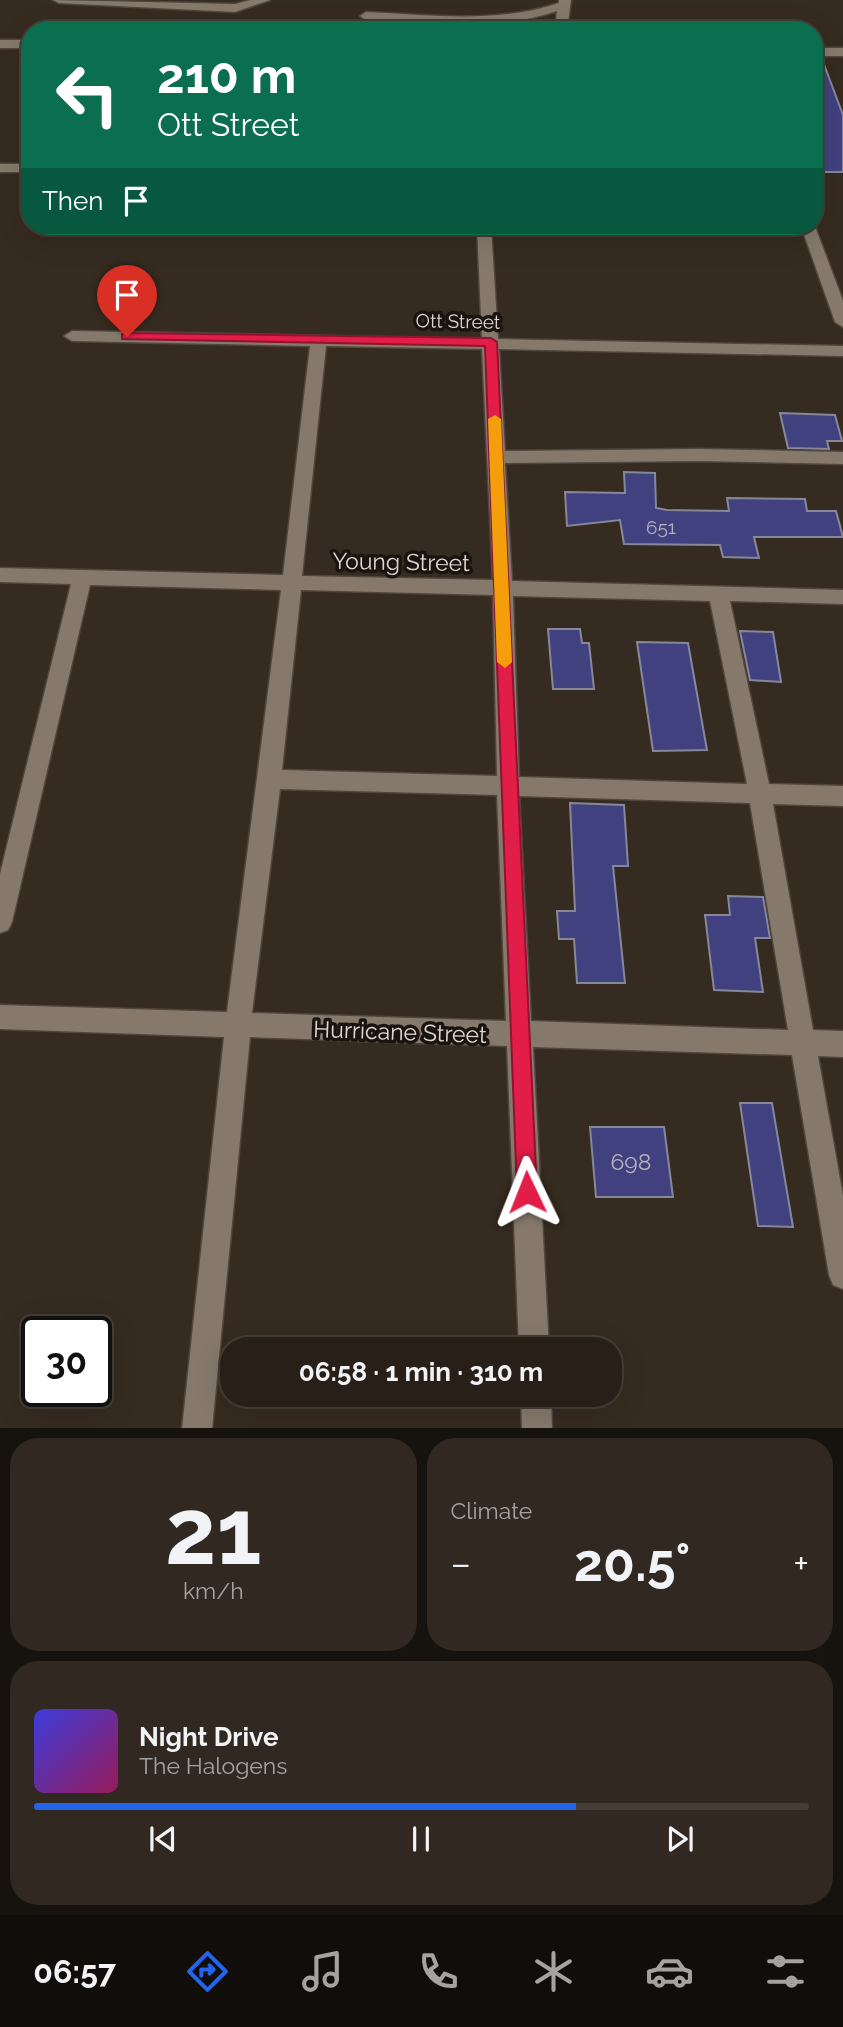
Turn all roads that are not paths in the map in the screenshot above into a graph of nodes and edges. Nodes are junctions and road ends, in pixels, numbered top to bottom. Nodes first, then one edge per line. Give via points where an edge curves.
1 (59, 0) edge
2 (264, 0) edge
3 (136, 3) edge
4 (565, 3) edge
5 (366, 16) dead end
6 (562, 21) edge
7 (0, 44) edge
8 (21, 44) edge
9 (823, 52) edge
10 (843, 52) edge
11 (0, 168) edge
12 (21, 168) edge
13 (485, 235) edge
14 (811, 235) edge
15 (843, 322) edge
16 (72, 336) dead end
17 (319, 340) junction
18 (491, 342) junction
19 (843, 351) edge
20 (497, 457) junction
21 (843, 458) edge
22 (0, 575) edge
23 (82, 578) junction
24 (293, 584) junction
25 (503, 589) junction
26 (718, 593) junction
27 (843, 597) edge
28 (270, 779) junction
29 (508, 786) junction
30 (760, 794) junction
31 (843, 796) edge
32 (0, 922) edge
33 (0, 1017) edge
34 (238, 1027) junction
35 (520, 1035) junction
36 (802, 1042) junction
37 (843, 1044) edge
38 (843, 1275) edge
39 (533, 1337) edge
40 (536, 1407) edge
41 (197, 1428) edge
42 (537, 1428) edge

1 - 3 street
2 - 3 street via 235,8
4 - 5 street via 542,14 488,20
4 - 6 street
7 - 8 street
9 - 10 street
11 - 12 street
13 - 18 street
14 - 15 street
16 - 17 street, Ott Street
17 - 18 street, Ott Street
17 - 24 street
18 - 19 street, Ott Street
18 - 20 street
20 - 21 street
20 - 25 street
22 - 23 street, Young Street
23 - 24 street, Young Street
23 - 32 street
24 - 25 street, Young Street
24 - 28 street
25 - 26 street, Young Street
25 - 29 street
26 - 27 street, Young Street
26 - 30 street
28 - 29 street
28 - 34 street
29 - 30 street
29 - 35 street
30 - 31 street
30 - 36 street
33 - 34 street, Hurricane Street
34 - 35 street, Hurricane Street
34 - 41 street
35 - 36 street, Hurricane Street
35 - 39 street
36 - 37 street, Hurricane Street
36 - 38 street
40 - 42 street

